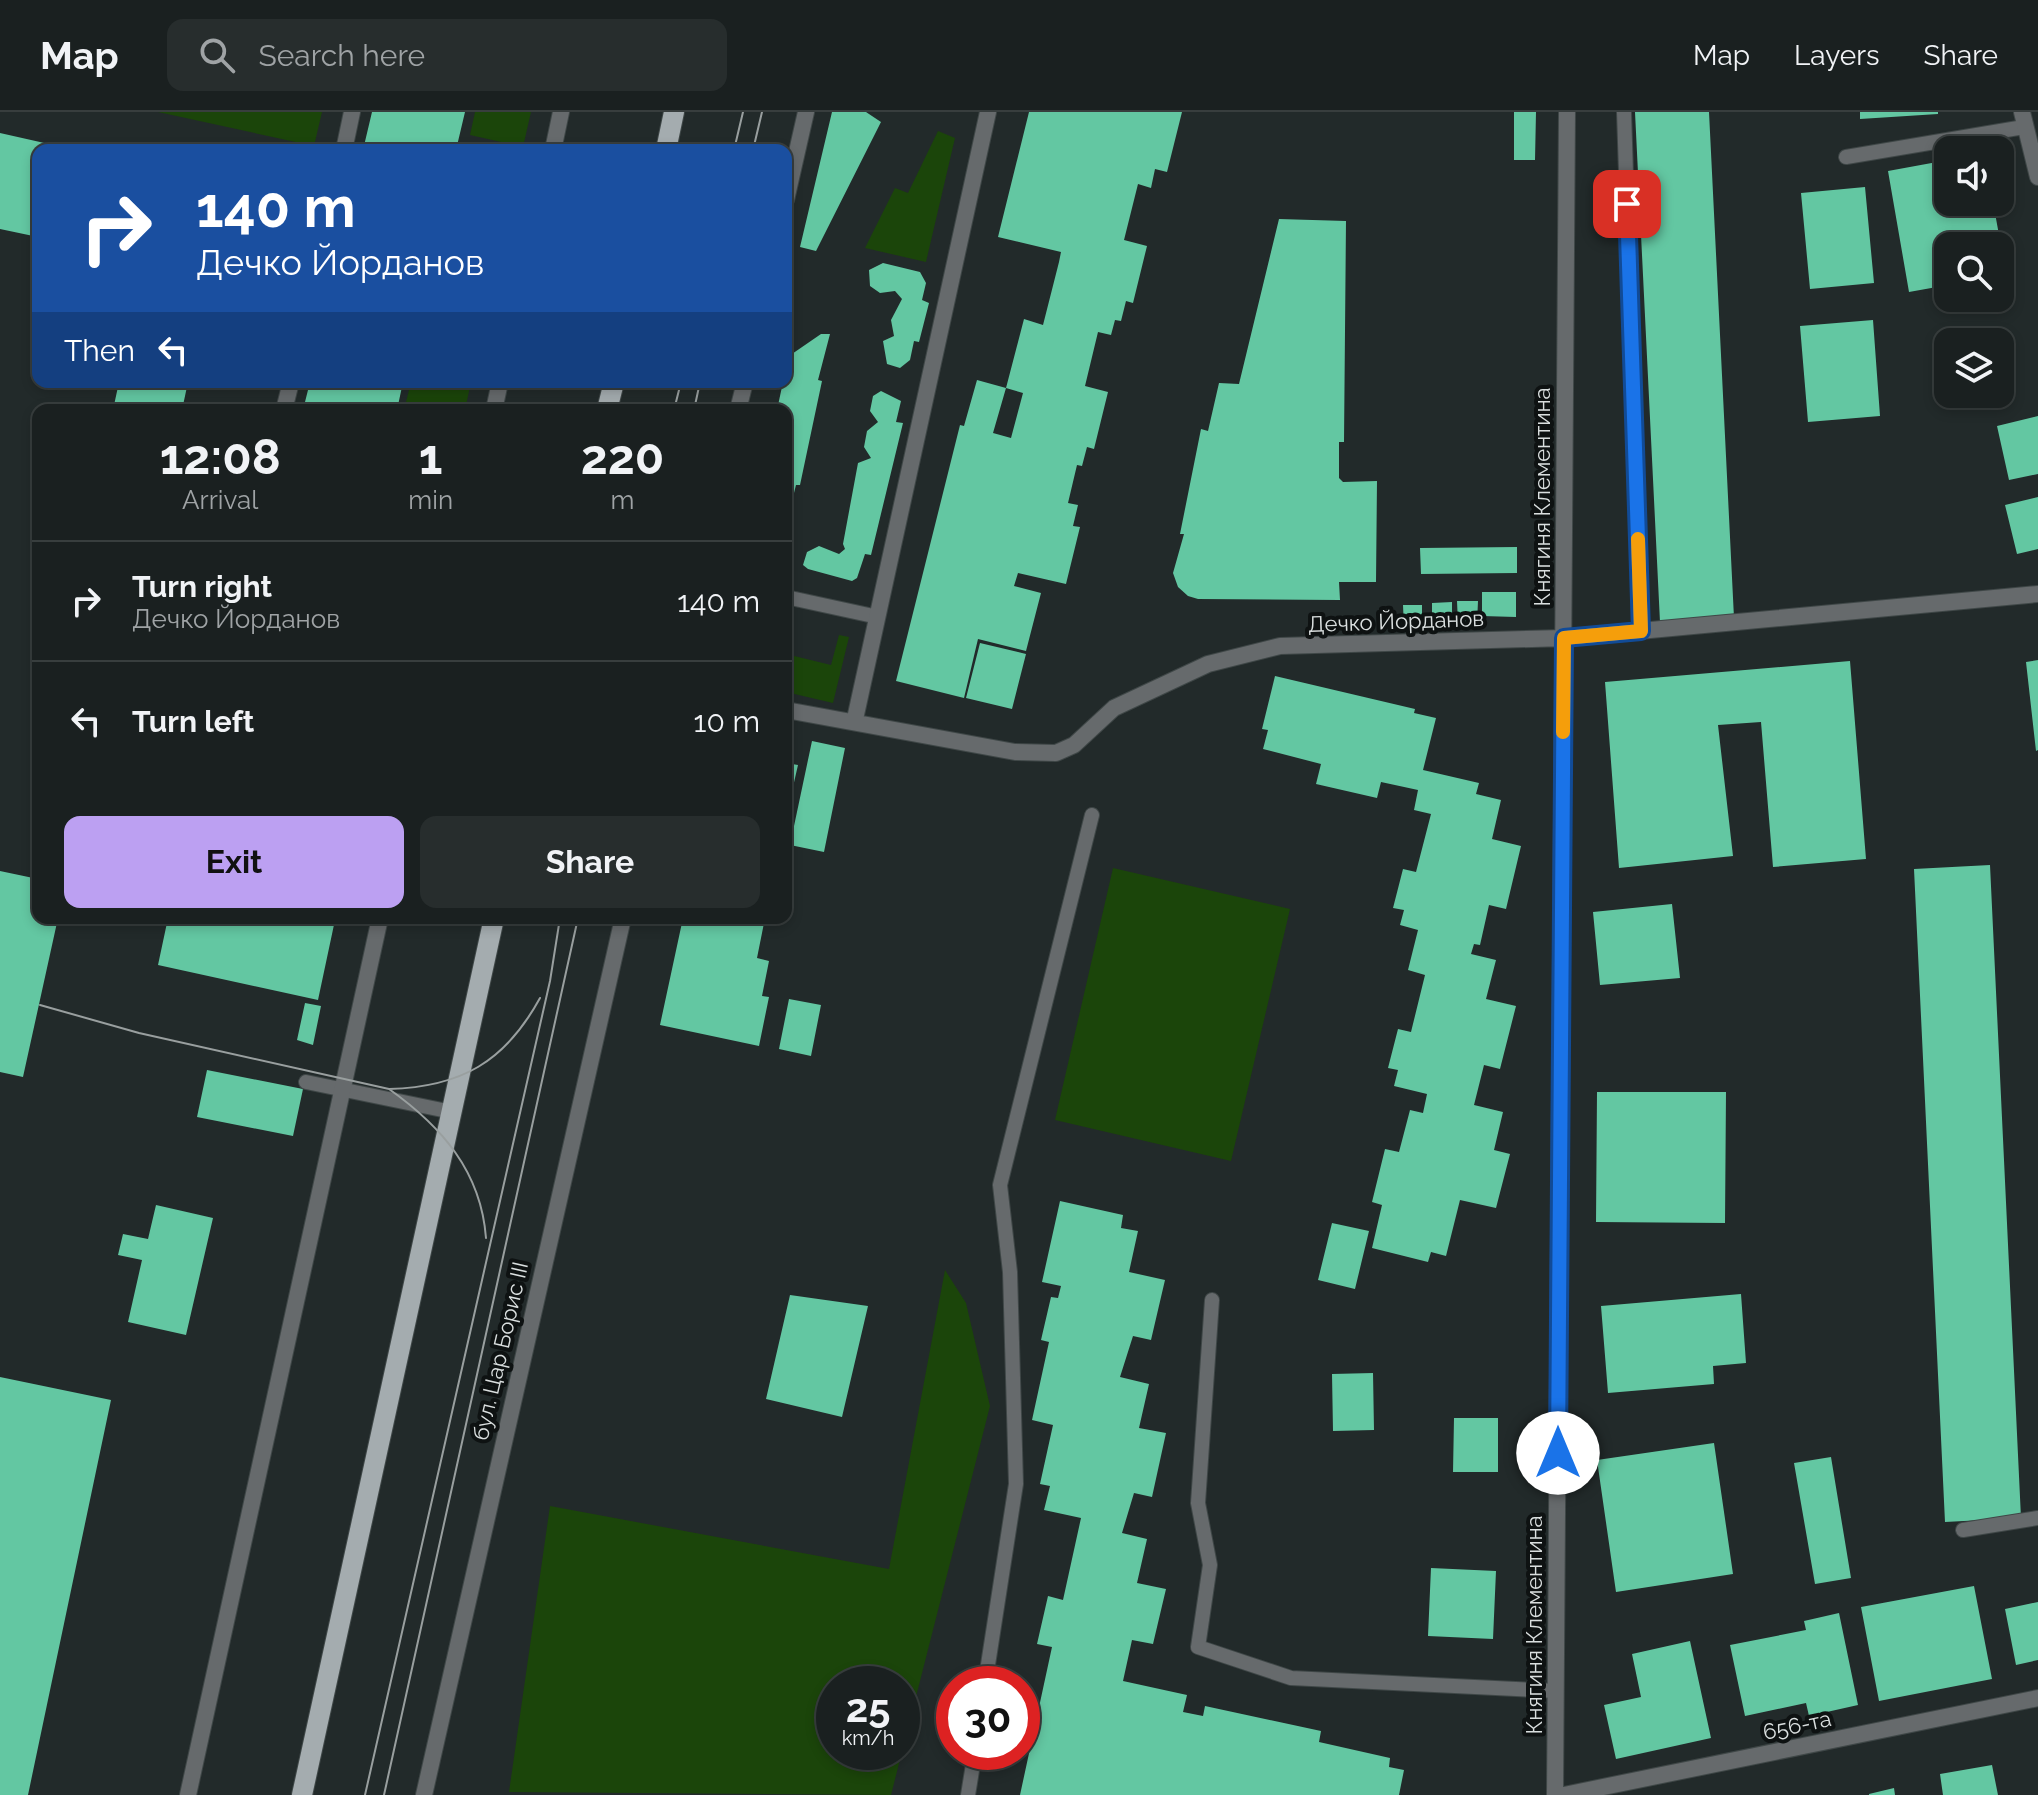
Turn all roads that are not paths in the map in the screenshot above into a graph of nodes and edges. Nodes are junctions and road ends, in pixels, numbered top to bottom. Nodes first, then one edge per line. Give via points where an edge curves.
1 (352, 112) edge
2 (561, 112) edge
3 (674, 112) edge
4 (806, 112) edge
5 (988, 112) edge
6 (1567, 112) edge
7 (1624, 112) edge
8 (2023, 120) edge
9 (345, 144) edge
10 (554, 144) edge
11 (667, 144) edge
12 (1846, 157) dead end
13 (792, 174) edge
14 (2038, 177) edge
15 (2038, 594) edge
16 (792, 598) edge
17 (878, 617) junction
18 (1641, 631) junction
19 (1564, 638) junction
20 (792, 711) edge
21 (855, 719) junction
22 (1092, 815) dead end
23 (379, 924) edge
24 (493, 924) edge
25 (622, 924) edge
26 (306, 1082) dead end
27 (342, 1091) junction
28 (452, 1112) junction
29 (1212, 1300) dead end
30 (2038, 1518) edge
31 (1963, 1530) dead end
32 (988, 1666) edge
33 (1556, 1691) junction
34 (2038, 1698) edge
35 (972, 1770) edge
36 (188, 1795) edge
37 (302, 1795) edge
38 (424, 1795) edge
39 (968, 1795) edge
40 (1555, 1795) edge
41 (1564, 1795) edge

1 - 9 street
2 - 10 street
3 - 11 main road
4 - 13 street
5 - 17 street
6 - 19 street, Княгиня Клементина
7 - 18 lane
8 - 12 lane
8 - 14 street
15 - 18 street, Дечко Йорданов
16 - 17 lane
17 - 21 street
18 - 19 street, Дечко Йорданов
19 - 21 street, Дечко Йорданов via 1280,646 1208,664 1114,708 1074,745 1056,753 1015,752
19 - 33 street, Княгиня Клементина
20 - 21 street, Дечко Йорданов
22 - 32 lane via 1000,1185 1010,1272 1016,1484
23 - 27 street
24 - 28 main road
25 - 38 street, бул. Цар Борис III
26 - 27 lane
27 - 28 lane
27 - 36 street
28 - 37 main road
29 - 33 lane via 1198,1503 1210,1565 1198,1647 1291,1678
30 - 31 lane
33 - 40 street, Княгиня Клементина
34 - 41 street, 656-та
35 - 39 lane

